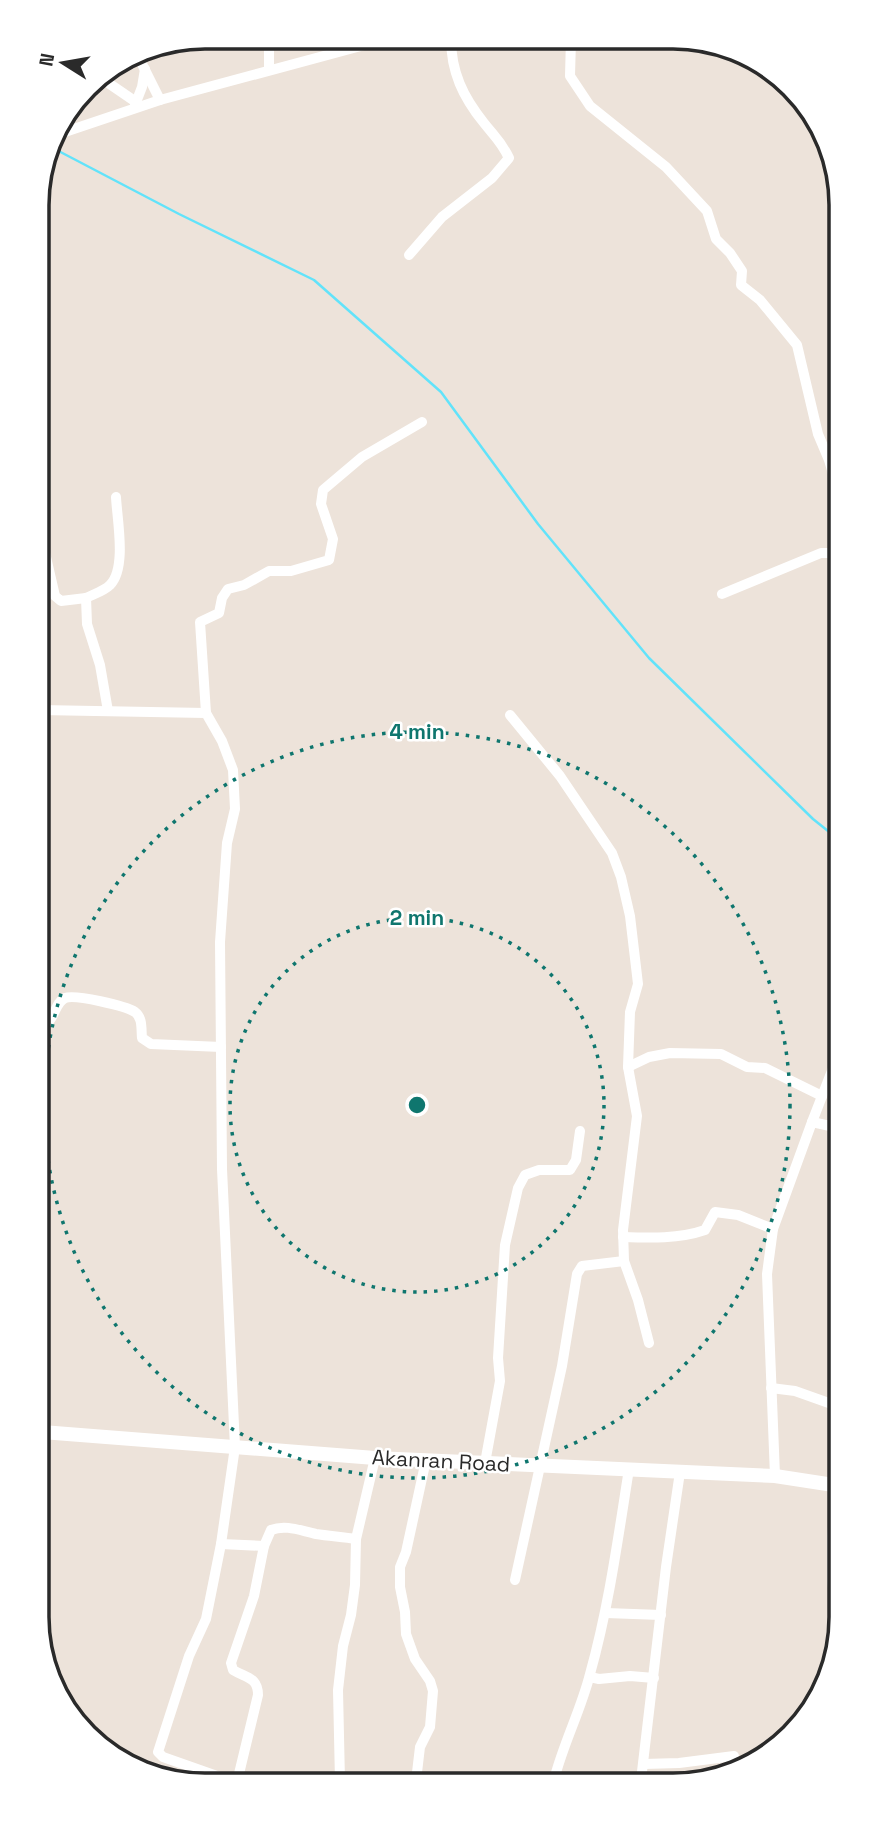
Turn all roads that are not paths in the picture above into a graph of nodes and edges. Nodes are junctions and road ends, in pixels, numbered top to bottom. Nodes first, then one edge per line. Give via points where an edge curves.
1 (269, 49) edge
2 (348, 49) edge
3 (453, 49) edge
4 (571, 49) edge
5 (142, 63) edge
6 (145, 68) junction
7 (270, 69) junction
8 (107, 84) edge
9 (160, 100) junction
10 (135, 105) junction
11 (68, 130) edge
12 (409, 255) dead end
13 (422, 422) dead end
14 (829, 458) edge
15 (116, 497) dead end
16 (829, 553) edge
17 (49, 570) edge
18 (722, 594) dead end
19 (86, 598) junction
20 (49, 710) edge
21 (107, 711) junction
22 (206, 713) junction
23 (510, 715) dead end
24 (49, 1022) edge
25 (221, 1047) junction
26 (628, 1067) junction
27 (829, 1081) edge
28 (822, 1096) junction
29 (811, 1122) junction
30 (829, 1126) edge
31 (580, 1131) dead end
32 (773, 1229) junction
33 (624, 1237) junction
34 (624, 1261) junction
35 (649, 1343) dead end
36 (771, 1388) junction
37 (829, 1403) edge
38 (49, 1435) edge
39 (235, 1447) junction
40 (375, 1458) junction
41 (426, 1460) junction
42 (485, 1463) junction
43 (542, 1465) junction
44 (629, 1469) junction
45 (680, 1472) junction
46 (775, 1476) junction
47 (829, 1484) edge
48 (356, 1539) junction
49 (221, 1544) junction
50 (264, 1546) junction
51 (515, 1580) dead end
52 (606, 1612) junction
53 (661, 1615) junction
54 (590, 1677) junction
55 (653, 1678) junction
56 (734, 1756) dead end
57 (644, 1764) junction
58 (209, 1773) edge
59 (237, 1773) edge
60 (340, 1773) edge
61 (417, 1773) edge
62 (556, 1773) edge
63 (642, 1773) edge

1 - 7 street
2 - 7 street
3 - 12 street via 462,91 509,158 492,178 442,217
4 - 14 street via 570,76 590,106 666,167 707,211 716,239 742,271 741,285 760,300 797,345 818,434
5 - 6 street
6 - 9 street
6 - 10 street
7 - 9 street
8 - 10 street via 125,93
9 - 10 street
10 - 11 street
13 - 22 street via 362,457 323,490 321,504 332,539 329,560 291,571 269,571 228,589 219,613 200,622
15 - 19 street via 120,555 115,579
16 - 18 street
17 - 19 street via 55,596 61,601
19 - 21 street via 87,624
20 - 21 street
21 - 22 street
22 - 25 street via 233,770 235,809 227,843 220,942
23 - 26 street via 560,776 612,853 621,877 638,984 630,1013
24 - 25 street via 61,1000 82,998 135,1012 142,1023 142,1038 151,1044
25 - 39 street
26 - 28 street via 670,1052 721,1054 747,1067 765,1068
26 - 33 street via 637,1116
27 - 28 street
28 - 29 street
29 - 30 street
29 - 32 street
31 - 42 street via 570,1170 539,1170 525,1175 518,1188 505,1245 500,1381
32 - 33 street via 738,1215 715,1212 705,1230 696,1234
32 - 36 street via 767,1273
33 - 34 street
34 - 35 street
34 - 43 street via 582,1266 577,1274
36 - 37 street
36 - 46 street
38 - 39 main road, Akanran Road
39 - 40 main road, Akanran Road
39 - 49 street
40 - 41 main road, Akanran Road
40 - 48 street
41 - 42 main road, Akanran Road
41 - 61 street via 400,1567 406,1634 433,1691
42 - 43 main road, Akanran Road
43 - 44 main road, Akanran Road
43 - 51 street
44 - 45 main road, Akanran Road
44 - 52 street
45 - 46 main road, Akanran Road
45 - 53 street
46 - 47 main road, Akanran Road
48 - 50 street via 279,1527 271,1530
48 - 60 street via 355,1585 338,1690
49 - 50 street
49 - 58 street via 206,1619 158,1752
50 - 59 street via 254,1596 231,1663 233,1670 256,1681 258,1687
52 - 53 street
52 - 54 street
53 - 55 street
54 - 55 street
54 - 62 street
55 - 57 street
56 - 57 street
57 - 63 street

